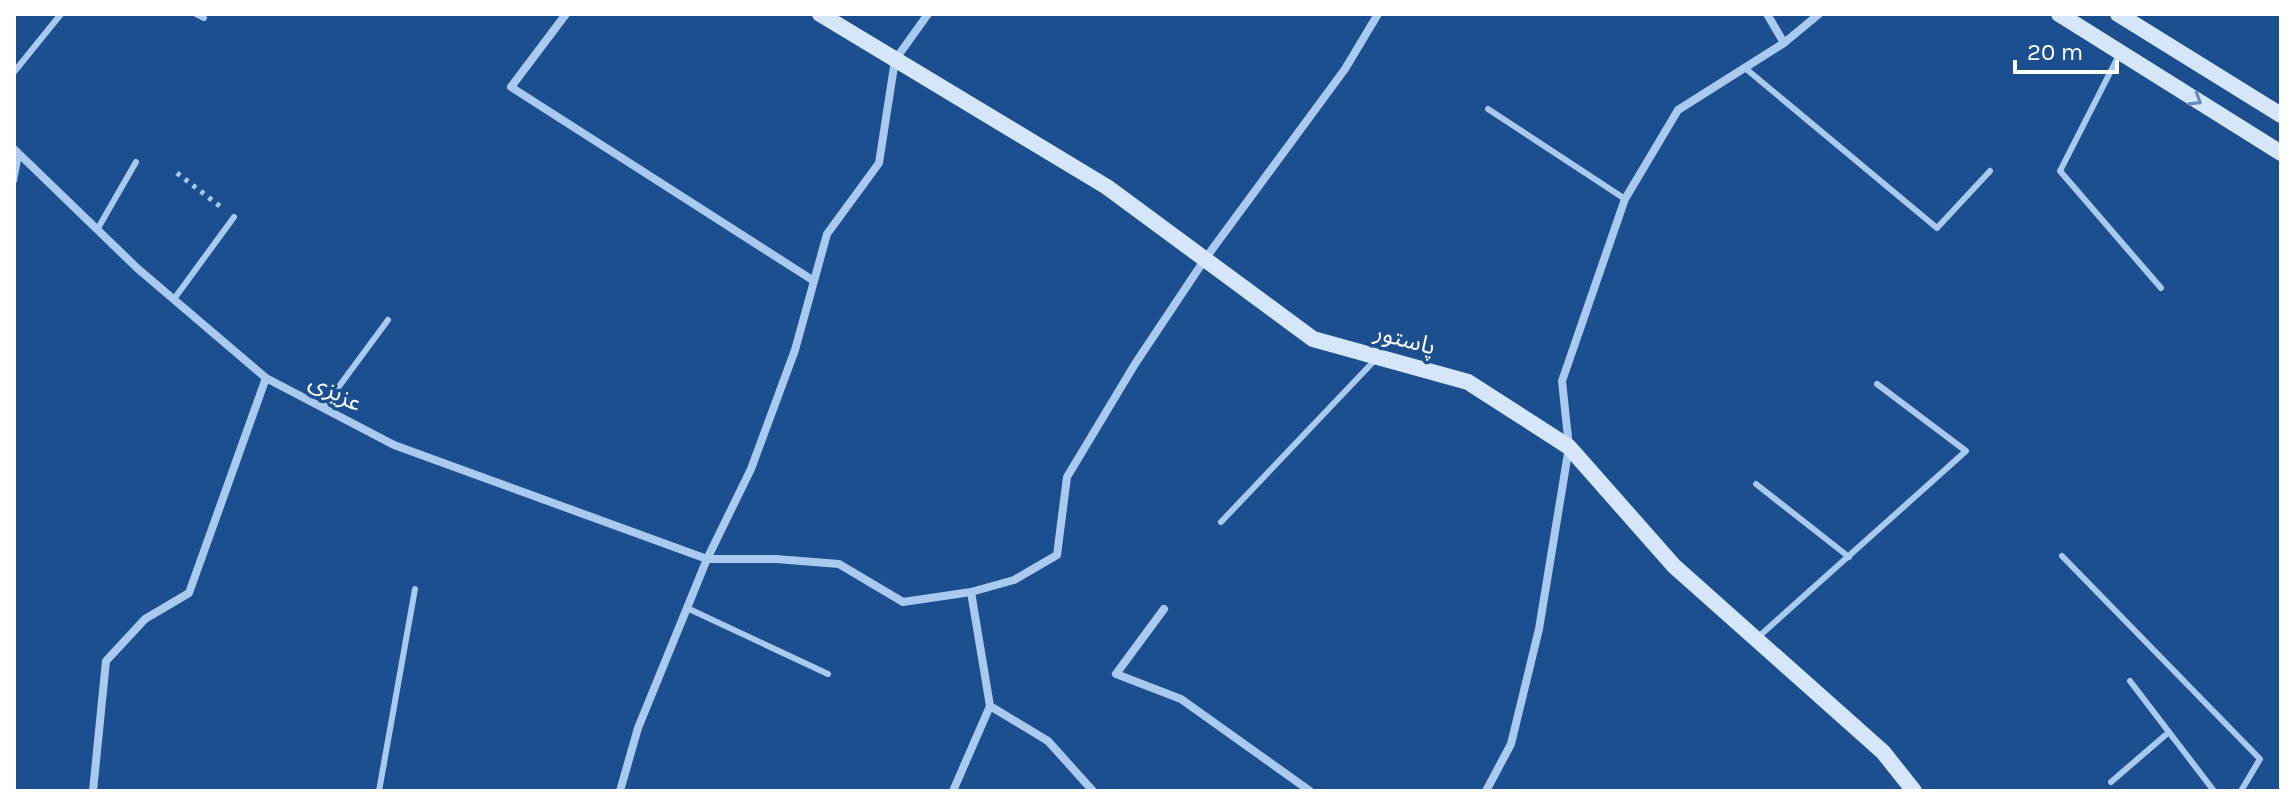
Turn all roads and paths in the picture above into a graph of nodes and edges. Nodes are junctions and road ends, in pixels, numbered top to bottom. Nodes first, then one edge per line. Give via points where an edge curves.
1 (61, 14) edge
2 (196, 14) edge
3 (566, 14) edge
4 (820, 14) edge
5 (928, 14) edge
6 (1378, 14) edge
7 (1767, 14) edge
8 (1819, 14) edge
9 (2059, 14) edge
10 (2118, 14) edge
11 (204, 18) dead end
12 (1784, 43) junction
13 (2120, 53) junction
14 (895, 60) junction
15 (1745, 68) junction
16 (14, 72) edge
17 (1488, 109) dead end
18 (2281, 115) edge
19 (17, 152) edge
20 (2281, 153) edge
21 (136, 162) dead end
22 (1990, 171) dead end
23 (177, 173) dead end
24 (14, 181) edge
25 (1625, 199) junction
26 (234, 217) joint
27 (97, 230) junction
28 (1205, 259) junction
29 (814, 281) junction
30 (2161, 288) dead end
31 (174, 299) junction
32 (388, 320) dead end
33 (1378, 357) junction
34 (266, 378) junction
35 (1877, 384) dead end
36 (323, 408) junction
37 (1569, 447) junction
38 (1756, 484) dead end
39 (1221, 522) dead end
40 (2062, 556) dead end
41 (1849, 557) junction
42 (707, 559) junction
43 (415, 589) dead end
44 (971, 592) junction
45 (687, 608) junction
46 (1164, 609) dead end
47 (1756, 639) junction
48 (828, 674) dead end
49 (2130, 681) dead end
50 (990, 706) junction
51 (2169, 732) junction
52 (2111, 782) dead end
53 (93, 791) edge
54 (379, 791) edge
55 (620, 791) edge
56 (953, 791) edge
57 (1093, 791) edge
58 (1310, 791) edge
59 (1486, 791) edge
60 (1914, 791) edge
61 (2214, 791) edge
62 (2241, 791) edge

1 - 16 lane
2 - 11 lane
3 - 29 street via 511,87
4 - 14 street, پاستور
5 - 14 street
6 - 28 street via 1345,69
7 - 12 street
8 - 12 street
9 - 13 street
10 - 18 street
12 - 15 street
13 -> 20 street
13 - 30 lane via 2060,171
14 - 28 street, پاستور via 1107,187
14 - 29 street via 879,163 827,234
15 - 22 lane via 1937,228
15 - 25 street via 1678,110
17 - 25 lane
19 - 24 lane
19 - 27 street, عزیزی
21 - 27 lane
23 - 26 path
25 - 37 street via 1562,381
26 - 31 lane
27 - 31 street, عزیزی
28 - 33 street, پاستور via 1313,339
28 - 44 street via 1067,477 1057,555 1014,580
29 - 42 street via 751,469
31 - 34 street, عزیزی
32 - 36 lane
33 - 37 street, پاستور via 1468,382
33 - 39 lane
34 - 36 street, عزیزی
34 - 53 street via 189,593 145,619 106,661
35 - 41 lane via 1966,451
36 - 42 street, عزیزی via 394,445
37 - 47 street, پاستور via 1674,566
37 - 59 street via 1539,629 1511,744
38 - 41 lane
40 - 62 lane via 2260,759
41 - 47 lane
42 - 44 street via 839,564 903,602
42 - 45 street
43 - 54 lane
44 - 50 street
45 - 48 lane
45 - 55 street via 638,728
46 - 58 street via 1116,674 1181,699
47 - 60 street, پاستور via 1883,752
49 - 51 lane
50 - 56 street
50 - 57 street via 1048,741
51 - 52 lane
51 - 61 lane

